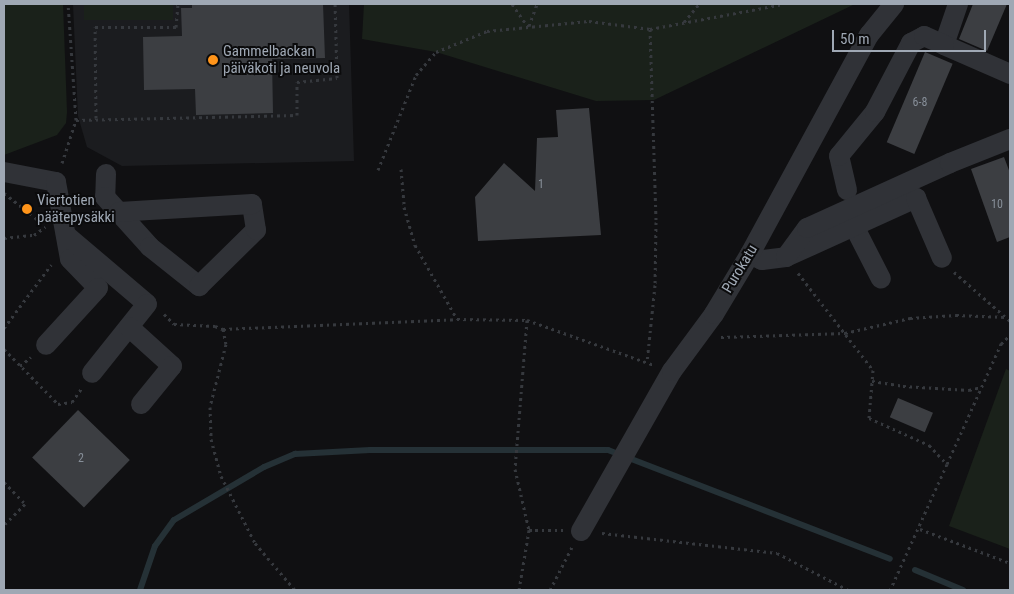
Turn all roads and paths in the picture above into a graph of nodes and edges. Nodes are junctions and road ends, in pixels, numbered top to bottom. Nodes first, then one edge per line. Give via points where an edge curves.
1 (68, 4) edge
2 (178, 4) edge
3 (335, 4) edge
4 (512, 4) edge
5 (537, 4) edge
6 (699, 4) edge
7 (784, 4) edge
8 (894, 4) edge
9 (958, 4) edge
10 (684, 22) junction
11 (528, 27) junction
12 (650, 29) junction
13 (944, 45) junction
14 (1010, 74) edge
15 (96, 118) junction
16 (76, 120) junction
17 (813, 139) junction
18 (1010, 139) edge
19 (839, 156) junction
20 (401, 169) dead end
21 (378, 170) dead end
22 (4, 172) edge
23 (106, 174) dead end
24 (56, 182) junction
25 (847, 190) dead end
26 (119, 212) junction
27 (46, 226) dead end
28 (854, 226) junction
29 (66, 234) junction
30 (4, 238) edge
31 (750, 254) junction
32 (57, 257) dead end
33 (786, 257) junction
34 (942, 258) joint
35 (881, 279) dead end
36 (1006, 317) junction
37 (457, 319) junction
38 (527, 320) junction
39 (1010, 321) edge
40 (129, 327) junction
41 (4, 328) edge
42 (223, 329) dead end
43 (701, 333) junction
44 (845, 333) junction
45 (1010, 335) edge
46 (46, 345) dead end
47 (4, 349) edge
48 (647, 362) junction
49 (672, 371) junction
50 (92, 373) joint
51 (872, 381) junction
52 (982, 387) junction
53 (141, 404) dead end
54 (947, 464) junction
55 (221, 476) dead end
56 (4, 482) edge
57 (4, 525) edge
58 (920, 529) junction
59 (529, 530) junction
60 (581, 531) junction
61 (1010, 564) edge
62 (295, 590) edge
63 (519, 590) edge
64 (550, 590) edge
65 (848, 590) edge
66 (890, 590) edge

1 - 16 path
2 - 15 path via 176,27 95,27
3 - 15 path via 336,78 296,82 296,115
4 - 11 path
5 - 11 path
6 - 10 path
7 - 10 path
8 - 17 street, Purokatu via 869,35
9 - 13 street
10 - 12 path
11 - 12 path via 588,20
11 - 21 path via 487,30 436,52 416,75
12 - 48 path via 656,222 655,285
13 - 14 street
13 - 19 street via 924,36 911,43 875,112
15 - 16 path
16 - 24 path
17 - 19 street
17 - 31 street, Purokatu
18 - 33 street via 808,228
19 - 25 street
20 - 37 path via 404,208 415,245
22 - 24 street
23 - 26 street via 105,197
24 - 29 street
26 - 26 street via 150,248 199,286 256,230 252,204
27 - 30 path via 34,235
28 - 33 street
28 - 34 street via 916,198
28 - 35 street
29 - 40 street via 147,304
29 - 46 street via 70,260 98,288
31 - 33 street via 762,260
31 - 43 street, Purokatu
32 - 41 path
33 - 44 path
34 - 36 path
36 - 39 path
36 - 44 path via 956,315 910,318
37 - 38 path
37 - 42 path
38 - 48 path
38 - 59 path via 515,464
40 - 50 street
40 - 53 street via 172,366
43 - 44 path via 712,337
43 - 49 street, Purokatu
44 - 51 path via 874,370
45 - 52 path via 1001,344
47 - 50 path via 58,404 72,402
48 - 49 path
49 - 60 street, Purokatu
51 - 52 path via 960,390
51 - 54 path via 869,418 929,445
52 - 54 path
54 - 58 path
55 - 62 path via 255,543
56 - 57 path via 25,504
58 - 61 path
58 - 66 path
59 - 60 path
59 - 63 path
60 - 64 path
60 - 65 path via 777,553

